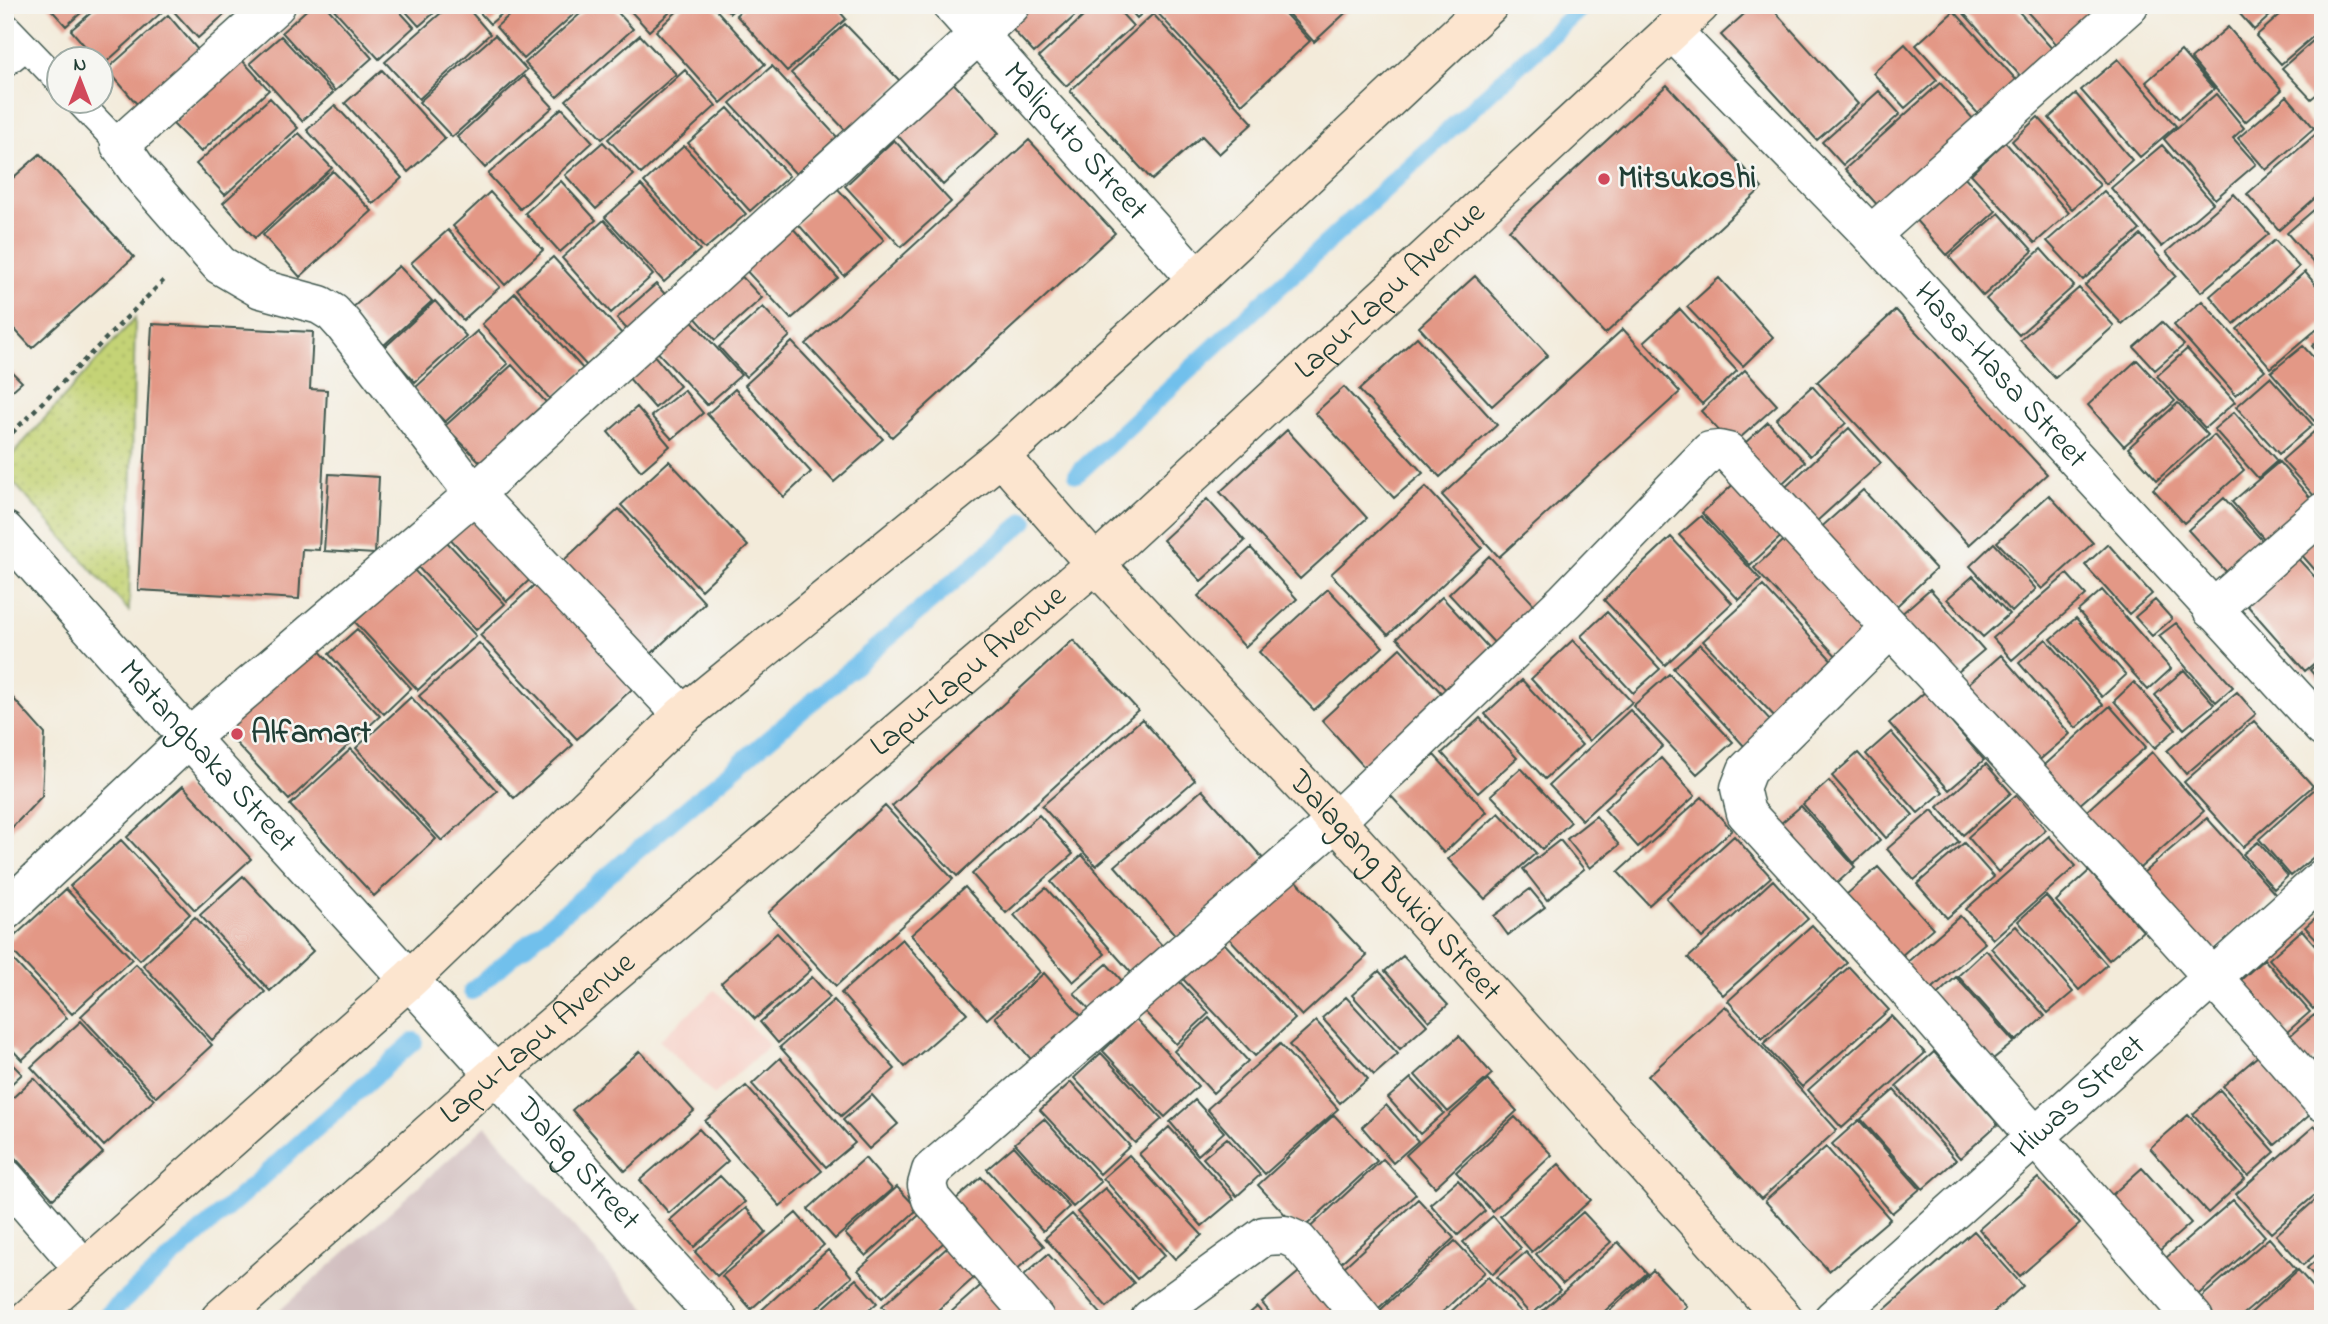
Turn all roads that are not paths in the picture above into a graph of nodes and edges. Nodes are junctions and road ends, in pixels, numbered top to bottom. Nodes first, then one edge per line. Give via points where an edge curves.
1 (276, 5) edge
2 (952, 5) edge
3 (1011, 5) edge
4 (1489, 5) edge
5 (1700, 5) edge
6 (2129, 5) edge
7 (5, 25) edge
8 (1672, 31) junction
9 (978, 35) junction
10 (26, 47) junction
11 (5, 64) edge
12 (46, 68) edge
13 (92, 116) edge
14 (120, 145) junction
15 (1871, 235) junction
16 (1197, 279) junction
17 (1001, 456) junction
18 (474, 494) junction
19 (2323, 512) edge
20 (5, 531) edge
21 (1095, 564) junction
22 (2212, 610) junction
23 (1890, 629) junction
24 (683, 715) junction
25 (2323, 728) edge
26 (189, 738) junction
27 (1336, 821) junction
28 (2323, 878) edge
29 (5, 911) edge
30 (2213, 976) junction
31 (411, 979) junction
32 (496, 1074) junction
33 (2323, 1102) edge
34 (2035, 1137) junction
35 (5, 1178) edge
36 (84, 1269) junction
37 (28, 1319) edge
38 (220, 1319) edge
39 (718, 1319) edge
40 (1035, 1319) edge
41 (1150, 1319) edge
42 (1363, 1319) edge
43 (1784, 1319) edge
44 (1833, 1319) edge
45 (2194, 1319) edge

1 - 14 street
2 - 9 street, Maliputo Street
3 - 9 street
4 - 16 main road
5 - 8 main road, Lapu-Lapu Avenue
6 - 15 street
7 - 10 lane
8 - 15 street, Hasa-Hasa Street
8 - 21 main road, Lapu-Lapu Avenue
9 - 16 street, Maliputo Street
9 - 18 street
10 - 11 lane
10 - 12 lane
13 - 14 lane
14 - 18 street via 220,265 261,289 320,305 332,313
15 - 22 street, Hasa-Hasa Street
16 - 17 main road
17 - 21 main road, Dalagang Bukid Street
17 - 24 main road
18 - 24 street
18 - 26 street
19 - 22 street
20 - 26 street, Matangbaka Street
21 - 27 main road, Dalagang Bukid Street
21 - 32 main road, Lapu-Lapu Avenue
22 - 25 street, Hasa-Hasa Street
23 - 27 street via 1728,452 1710,452 1565,601
23 - 30 street
23 - 34 street via 1747,770 1740,788 1746,813
24 - 31 main road
26 - 29 street
26 - 31 street, Matangbaka Street
27 - 40 street via 931,1171 927,1185 931,1199
27 - 43 main road, Dalagang Bukid Street
28 - 30 street, Hiwas Street
30 - 33 street
30 - 34 street, Hiwas Street
31 - 32 street, Dalag Street
31 - 36 main road
32 - 38 main road, Lapu-Lapu Avenue
32 - 39 street, Dalag Street
34 - 44 street, Hiwas Street
34 - 45 street
35 - 36 street
36 - 37 main road
41 - 42 street via 1264,1236 1285,1235 1298,1241

